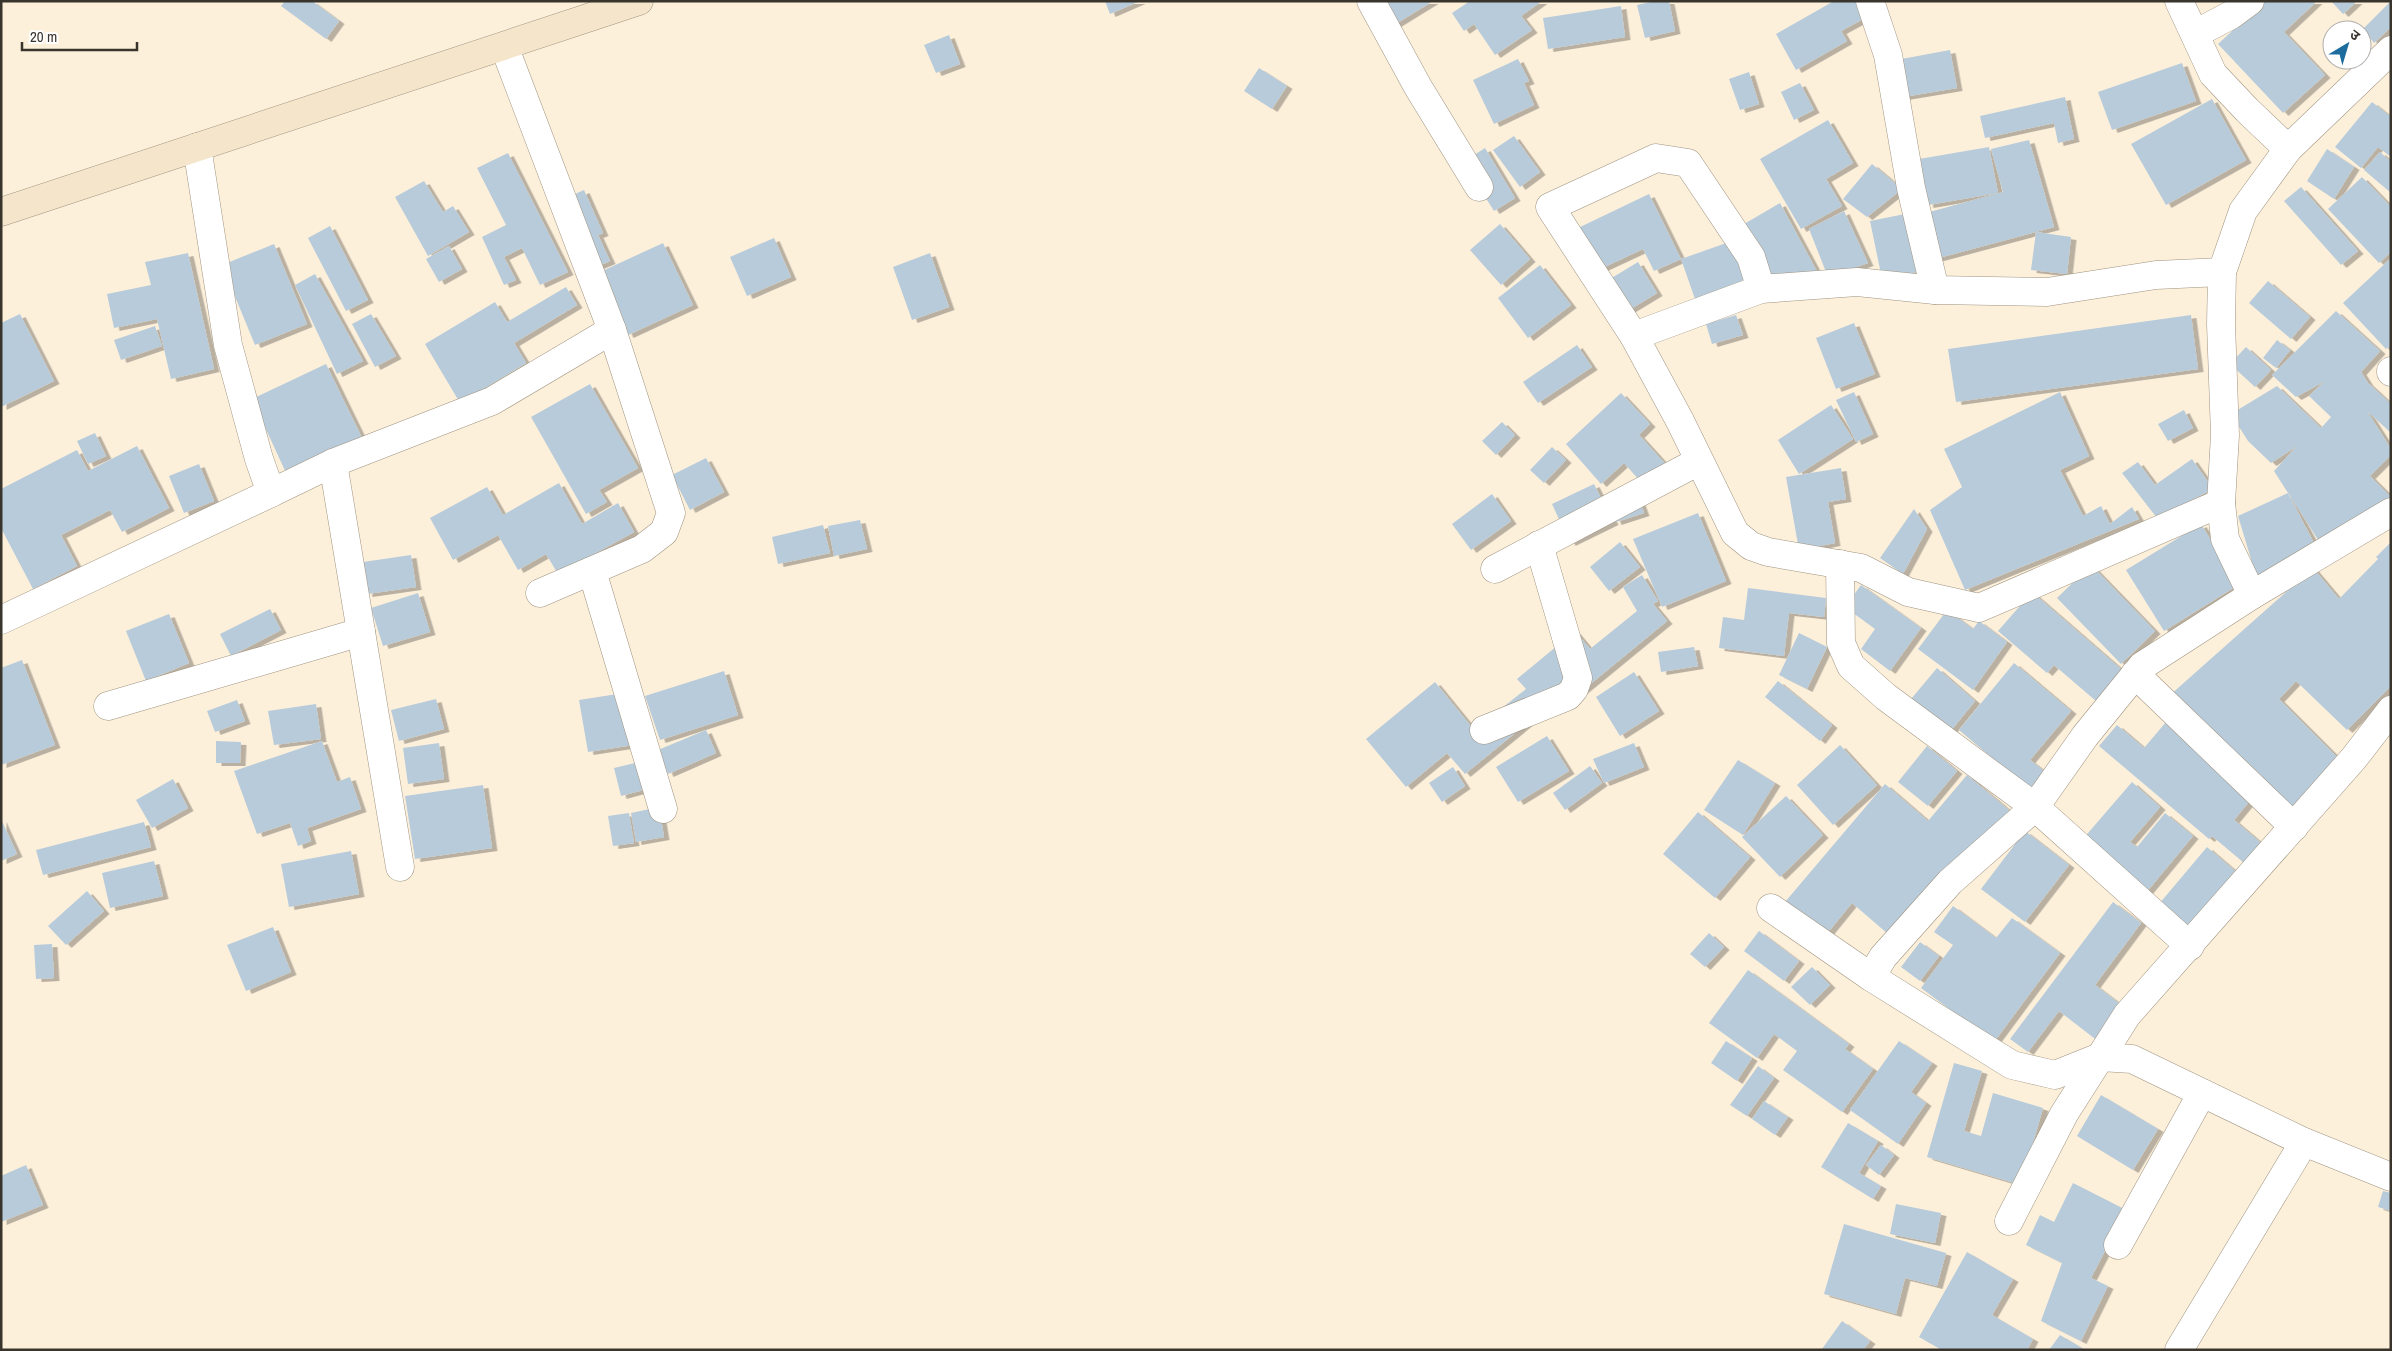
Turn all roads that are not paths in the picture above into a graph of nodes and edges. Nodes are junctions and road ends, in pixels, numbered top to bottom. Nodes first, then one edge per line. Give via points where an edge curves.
1 (639, 1) edge
2 (1370, 1) edge
3 (1870, 1) edge
4 (2179, 1) edge
5 (2250, 1) edge
6 (2195, 34) junction
7 (504, 46) junction
8 (2391, 50) edge
9 (197, 147) junction
10 (2288, 149) junction
11 (1479, 187) dead end
12 (1, 212) edge
13 (2222, 272) junction
14 (1762, 289) junction
15 (1935, 290) junction
16 (612, 330) junction
17 (1634, 336) junction
18 (1699, 461) junction
19 (332, 463) junction
20 (271, 493) junction
21 (2221, 503) junction
22 (2391, 512) edge
23 (1540, 545) junction
24 (1840, 564) junction
25 (1495, 569) dead end
26 (592, 571) junction
27 (540, 593) dead end
28 (2252, 595) junction
29 (1, 620) edge
30 (361, 632) junction
31 (2136, 674) junction
32 (108, 706) dead end
33 (2391, 710) edge
34 (1484, 730) dead end
35 (2035, 806) junction
36 (663, 809) dead end
37 (2294, 827) junction
38 (400, 866) dead end
39 (1771, 908) dead end
40 (2190, 946) junction
41 (1871, 977) junction
42 (2100, 1057) junction
43 (2202, 1093) junction
44 (2304, 1142) junction
45 (2391, 1177) edge
46 (2009, 1221) dead end
47 (2118, 1246) dead end
48 (2179, 1350) edge

1 - 7 main road
2 - 11 street
3 - 15 street via 1888,56 1911,188
4 - 6 street
5 - 6 street
6 - 10 street via 2213,74
7 - 9 main road
7 - 16 street
8 - 10 street
9 - 12 main road
9 - 20 street via 228,345
10 - 13 street via 2243,211
13 - 15 street via 2156,275 2047,292
13 - 21 street via 2224,435
14 - 15 street via 1857,282
14 - 17 street
14 - 17 street via 1751,257 1688,163 1656,158 1550,207
16 - 19 street via 492,401
16 - 26 street via 671,513 664,532 642,549
17 - 18 street
18 - 23 street
18 - 24 street via 1735,533 1750,546
19 - 20 street
19 - 30 street
20 - 29 street
21 - 24 street via 1979,608 1908,592 1861,568
21 - 28 street via 2225,539
22 - 28 street
23 - 25 street
23 - 34 street via 1578,678 1568,696
24 - 35 street via 1841,643 1851,666 1886,697
26 - 27 street
26 - 36 street
28 - 31 street via 2142,666
30 - 32 street
30 - 38 street
31 - 35 street via 2085,736
31 - 37 street
33 - 37 street
35 - 40 street
35 - 41 street via 1950,882 1883,958
37 - 40 street
39 - 41 street
40 - 42 street via 2127,1015
41 - 42 street via 2012,1065 2055,1075
42 - 43 street via 2132,1059
42 - 46 street via 2064,1114
43 - 44 street
43 - 47 street
44 - 45 street
44 - 48 street

